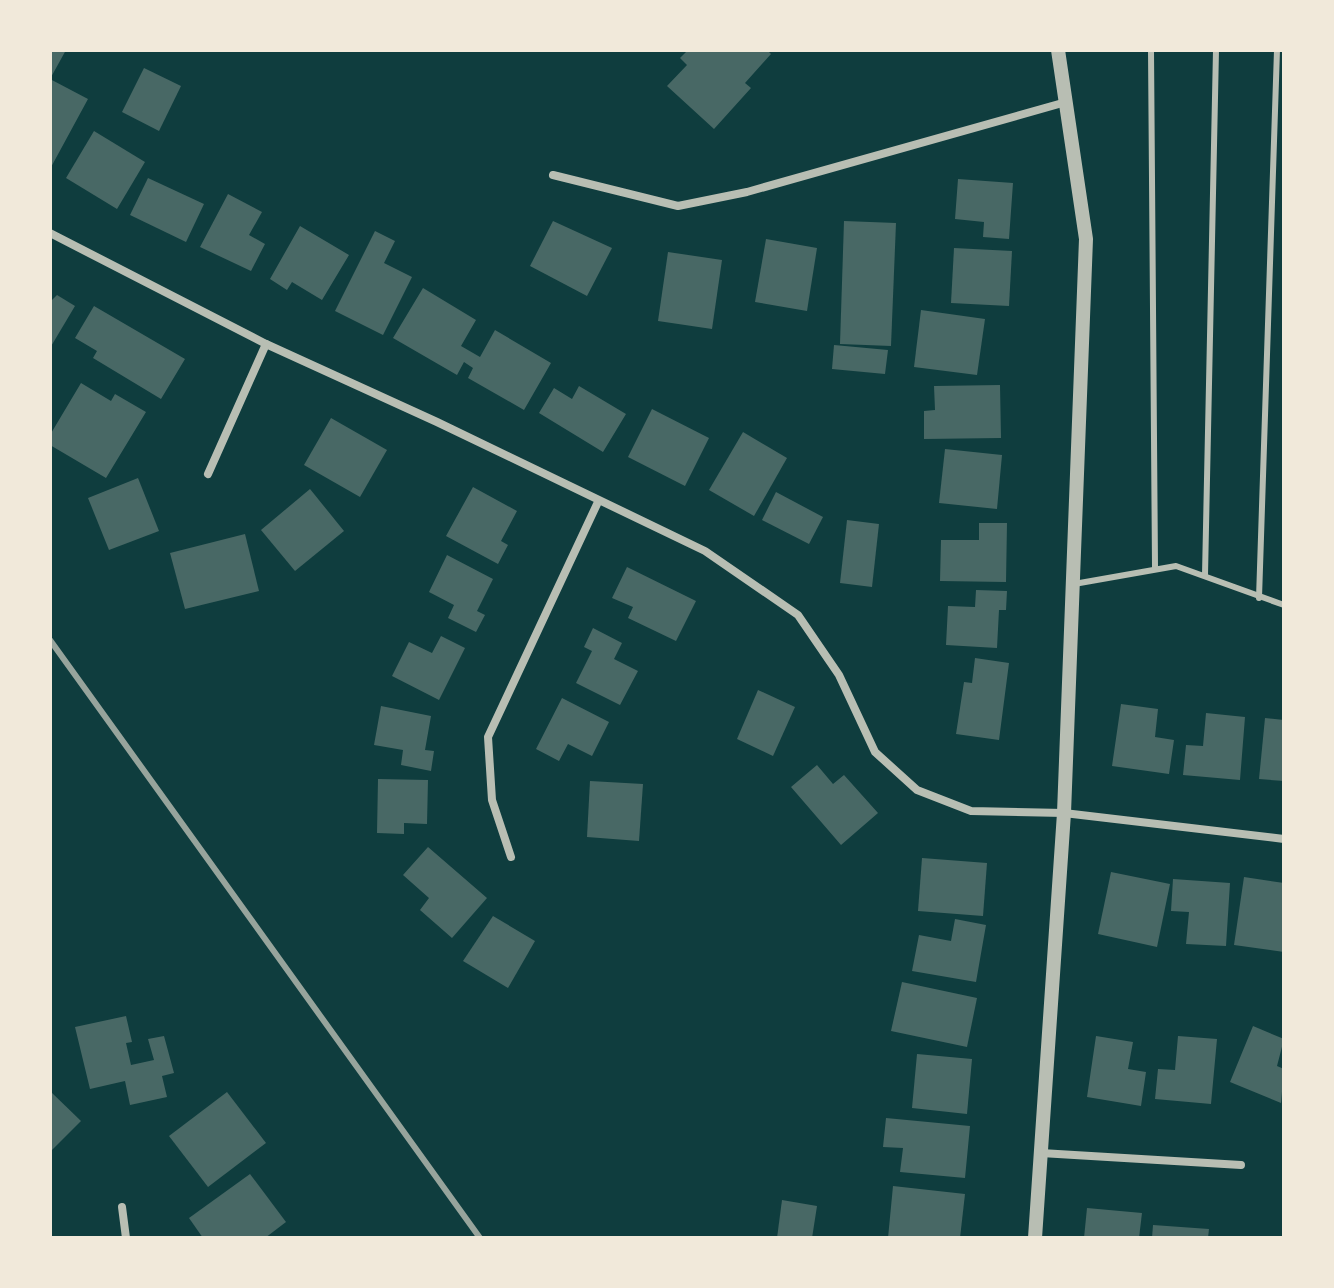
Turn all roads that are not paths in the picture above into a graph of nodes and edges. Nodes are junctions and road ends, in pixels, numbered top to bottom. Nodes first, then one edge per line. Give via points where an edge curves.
1 (1058, 50) edge
2 (1151, 50) edge
3 (1216, 50) edge
4 (1277, 50) edge
5 (1066, 102) junction
6 (553, 175) dead end
7 (50, 233) edge
8 (266, 344) junction
9 (208, 474) dead end
10 (598, 502) junction
11 (1155, 567) junction
12 (1205, 575) junction
13 (1074, 584) junction
14 (1259, 598) junction
15 (1284, 605) edge
16 (1064, 813) junction
17 (1284, 839) edge
18 (511, 857) dead end
19 (1041, 1153) junction
20 (1241, 1165) dead end
21 (122, 1207) dead end
22 (126, 1238) edge
23 (1035, 1238) edge

1 - 5 street
2 - 11 lane
3 - 12 lane
4 - 14 lane
5 - 6 street via 747,192 678,206
5 - 13 street via 1086,239
7 - 8 street
8 - 9 street
8 - 10 street
10 - 16 street via 705,551 798,615 839,675 875,752 917,790 971,811
10 - 18 street via 488,737 492,800
11 - 12 lane via 1176,566
11 - 13 lane
12 - 14 lane
13 - 16 street
14 - 15 lane
16 - 17 street
16 - 19 street
19 - 20 street
19 - 23 street
21 - 22 street

